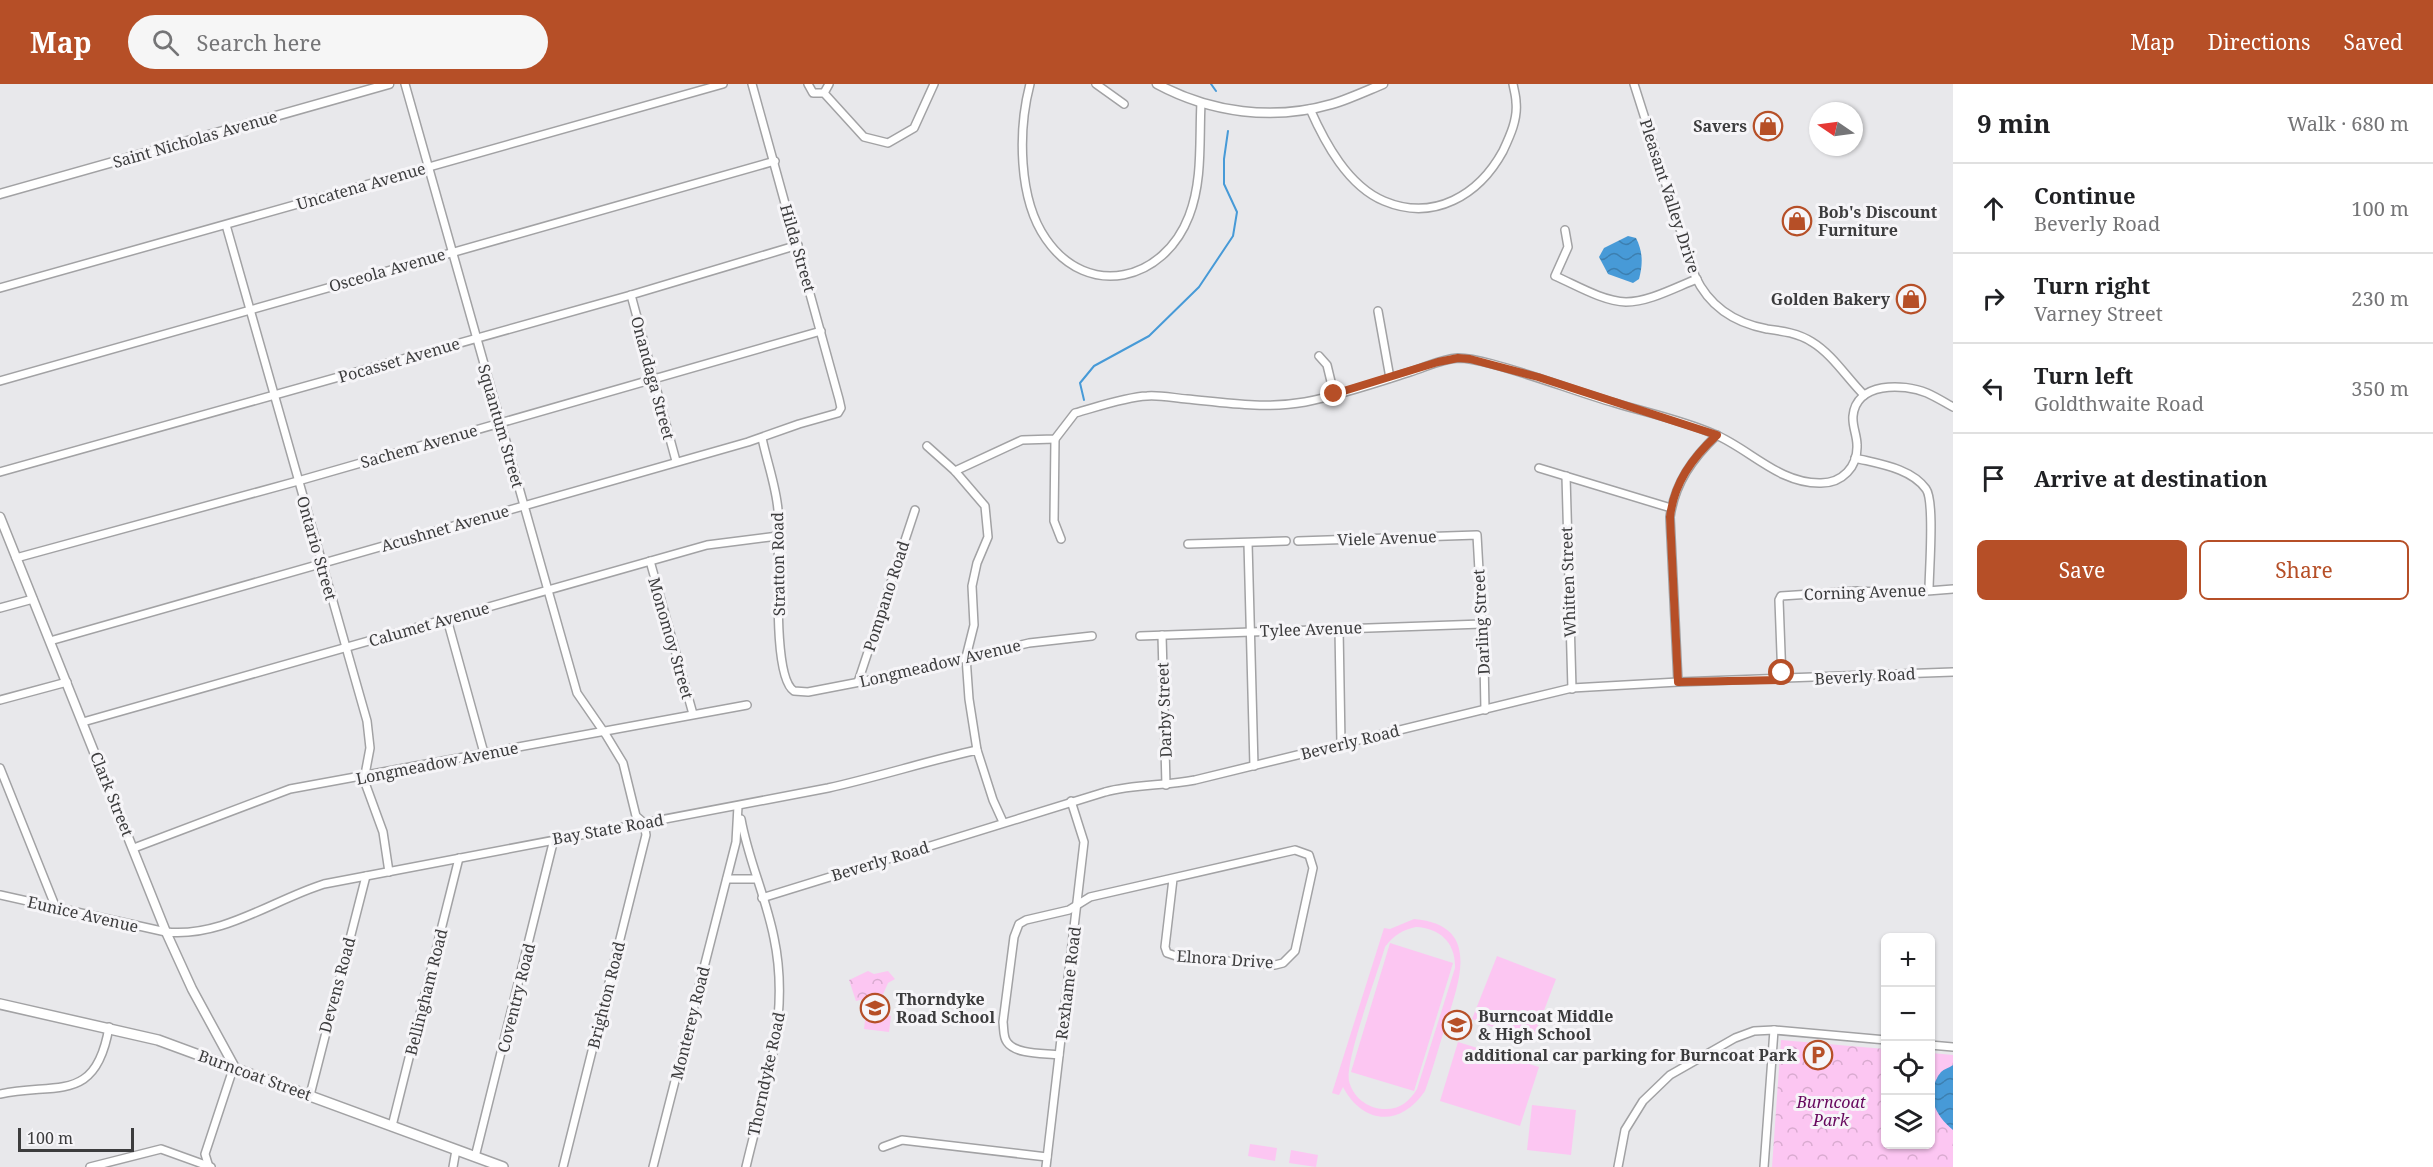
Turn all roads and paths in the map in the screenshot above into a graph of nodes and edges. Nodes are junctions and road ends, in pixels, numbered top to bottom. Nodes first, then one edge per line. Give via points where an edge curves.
1 (390, 84) edge
2 (405, 84) edge
3 (723, 84) edge
4 (752, 84) edge
5 (808, 84) edge
6 (829, 84) edge
7 (934, 84) edge
8 (1030, 84) edge
9 (1096, 84) edge
10 (1158, 84) edge
11 (1383, 84) edge
12 (1513, 84) edge
13 (1634, 84) edge
14 (824, 93) junction
15 (1201, 103) junction
16 (1124, 104) dead end
17 (1310, 109) junction
18 (775, 160) junction
19 (429, 167) junction
20 (0, 194) edge
21 (226, 225) junction
22 (1565, 230) dead end
23 (798, 245) junction
24 (452, 252) junction
25 (1697, 279) junction
26 (0, 288) edge
27 (631, 296) junction
28 (249, 310) junction
29 (1378, 311) dead end
30 (821, 331) junction
31 (476, 337) junction
32 (1319, 356) dead end
33 (1390, 378) junction
34 (653, 379) junction
35 (0, 381) edge
36 (1334, 394) junction
37 (1864, 395) junction
38 (275, 396) junction
39 (1953, 407) edge
40 (838, 412) joint
41 (501, 423) junction
42 (1717, 435) junction
43 (762, 438) junction
44 (1055, 440) junction
45 (927, 446) dead end
46 (1856, 458) junction
47 (675, 461) junction
48 (1539, 468) dead end
49 (955, 471) junction
50 (0, 472) edge
51 (1566, 476) junction
52 (298, 481) junction
53 (523, 506) junction
54 (1671, 508) junction
55 (915, 510) dead end
56 (0, 518) edge
57 (1477, 535) joint
58 (778, 536) junction
59 (1061, 539) dead end
60 (1286, 541) dead end
61 (1298, 541) dead end
62 (1248, 543) junction
63 (1188, 544) dead end
64 (16, 558) junction
65 (650, 561) junction
66 (320, 564) junction
67 (1953, 589) edge
68 (547, 590) junction
69 (1929, 590) junction
70 (33, 599) junction
71 (0, 608) edge
72 (447, 619) junction
73 (1482, 624) junction
74 (1339, 628) junction
75 (1251, 632) junction
76 (1162, 635) junction
77 (1092, 636) dead end
78 (1140, 636) dead end
79 (50, 641) junction
80 (346, 648) junction
81 (966, 657) junction
82 (1953, 672) edge
83 (1782, 680) junction
84 (67, 682) junction
85 (858, 682) junction
86 (1678, 682) junction
87 (1572, 688) junction
88 (790, 689) joint
89 (0, 700) edge
90 (747, 705) dead end
91 (1485, 710) junction
92 (693, 714) junction
93 (83, 722) junction
94 (604, 732) junction
95 (1341, 744) junction
96 (978, 750) junction
97 (484, 753) junction
98 (1254, 766) junction
99 (0, 768) edge
100 (364, 777) junction
101 (1166, 785) junction
102 (1071, 801) junction
103 (738, 806) junction
104 (1003, 822) junction
105 (644, 823) junction
106 (554, 839) junction
107 (134, 848) junction
108 (459, 858) junction
109 (389, 872) junction
110 (366, 876) junction
111 (727, 879) junction
112 (756, 879) junction
113 (1173, 879) junction
114 (0, 895) edge
115 (762, 898) junction
116 (1078, 904) junction
117 (57, 908) junction
118 (166, 932) junction
119 (0, 1004) edge
120 (109, 1028) junction
121 (1774, 1030) junction
122 (1881, 1040) edge
123 (1935, 1045) edge
124 (1953, 1047) edge
125 (1059, 1055) junction
126 (234, 1066) junction
127 (0, 1094) edge
128 (310, 1095) junction
129 (392, 1126) junction
130 (884, 1147) dead end
131 (456, 1150) junction
132 (475, 1157) junction
133 (1047, 1157) junction
134 (113, 1164) edge
135 (90, 1167) edge
136 (210, 1167) edge
137 (453, 1167) edge
138 (503, 1167) edge
139 (563, 1167) edge
140 (654, 1167) edge
141 (746, 1167) edge
142 (1046, 1167) edge
143 (1618, 1167) edge
144 (1764, 1167) edge

1 - 20 street, Saint Nicholas Avenue
2 - 19 street, Squantum Street
3 - 19 street, Uncatena Avenue
4 - 18 street, Hilda Street
5 - 14 street via 813,93
6 - 14 street
7 - 14 street via 914,128 888,143 864,137
8 - 15 street via 1022,139 1033,213 1045,238 1063,259 1078,269 1101,276 1126,275 1144,269 1168,249 1183,228 1196,193
9 - 16 street
10 - 15 street
11 - 17 street
12 - 17 street via 1514,122 1498,160 1469,193 1438,206 1408,207 1370,193 1346,170 1325,141
13 - 25 street, Pleasant Valley Drive
15 - 17 street via 1256,113
18 - 23 street, Hilda Street
18 - 24 street, Osceola Avenue
19 - 21 street, Uncatena Avenue
19 - 24 street, Squantum Street
21 - 26 street, Uncatena Avenue
21 - 28 street, Ontario Street
22 - 25 street via 1568,247 1555,276 1603,296 1636,301
23 - 27 street, Pocasset Avenue
23 - 30 street, Hilda Street
24 - 28 street, Osceola Avenue
24 - 31 street, Squantum Street
25 - 37 street, Pleasant Valley Drive via 1722,311 1739,321 1813,342
27 - 31 street, Pocasset Avenue
27 - 34 street, Onandaga Street
28 - 35 street, Osceola Avenue
28 - 38 street, Ontario Street
29 - 33 street
30 - 34 street, Sachem Avenue
30 - 40 street, Hilda Street via 839,399
31 - 38 street, Pocasset Avenue
31 - 41 street, Squantum Street
32 - 36 street via 1327,365
33 - 36 street
33 - 42 street via 1458,358 1481,361
34 - 41 street, Sachem Avenue
34 - 47 street, Onandaga Street
36 - 44 street via 1252,407 1147,396 1075,412
37 - 39 street via 1878,389 1911,388
37 - 46 street via 1852,417
38 - 50 street, Pocasset Avenue
38 - 52 street, Ontario Street
40 - 43 street, Acushnet Avenue
41 - 52 street, Sachem Avenue
41 - 53 street, Squantum Street
42 - 46 street via 1775,471 1801,481 1821,483 1842,478
42 - 54 street via 1685,471
43 - 47 street, Acushnet Avenue
43 - 58 street, Stratton Road via 777,503
44 - 49 street via 1022,440
44 - 59 street via 1054,521
45 - 49 street
46 - 69 street via 1913,477 1928,492
47 - 53 street, Acushnet Avenue
48 - 51 street
49 - 81 street via 985,506 988,537 972,586 974,625
51 - 54 street
51 - 87 street, Whitten Street
52 - 64 street, Sachem Avenue
52 - 66 street, Ontario Street
53 - 66 street, Acushnet Avenue
53 - 68 street, Squantum Street
54 - 86 street
55 - 85 street, Pompano Road
56 - 64 street, Clark Street
57 - 61 street, Viele Avenue
57 - 73 street, Darling Street
58 - 65 street, Calumet Avenue via 717,543
58 - 88 street, Stratton Road via 780,642
60 - 62 street
62 - 63 street
62 - 75 street
64 - 70 street, Clark Street
65 - 68 street, Calumet Avenue
65 - 92 street, Monomoy Street
66 - 79 street, Acushnet Avenue
66 - 80 street, Ontario Street
67 - 69 street, Corning Avenue
68 - 72 street, Calumet Avenue
68 - 94 street, Squantum Street via 577,693
69 - 83 street, Corning Avenue via 1781,596
70 - 71 street
70 - 79 street, Clark Street
72 - 80 street, Calumet Avenue
72 - 97 street
73 - 74 street, Tylee Avenue
73 - 91 street, Darling Street
74 - 75 street, Tylee Avenue
74 - 95 street
75 - 76 street, Tylee Avenue
75 - 98 street
76 - 78 street, Tylee Avenue
76 - 101 street, Darby Street
77 - 81 street, Longmeadow Avenue via 1029,643
79 - 84 street, Clark Street
80 - 93 street, Calumet Avenue
80 - 100 street, Ontario Street via 369,730
81 - 85 street, Longmeadow Avenue
81 - 96 street
82 - 83 street, Beverly Road
83 - 86 street, Beverly Road
84 - 89 street
84 - 93 street, Clark Street
85 - 88 street, Longmeadow Avenue via 808,692
86 - 87 street, Beverly Road
87 - 91 street, Beverly Road
90 - 92 street, Longmeadow Avenue
91 - 95 street, Beverly Road
92 - 94 street, Longmeadow Avenue
93 - 107 street, Clark Street
94 - 97 street, Longmeadow Avenue
94 - 105 street, Squantum Street via 623,763 636,816
95 - 98 street, Beverly Road
96 - 103 street, Bay State Road via 862,781
96 - 104 street
97 - 100 street, Longmeadow Avenue
98 - 101 street, Beverly Road
99 - 117 street
100 - 107 street, Longmeadow Avenue via 290,789
100 - 109 street via 383,832
101 - 102 street, Beverly Road via 1127,786
102 - 104 street, Beverly Road
102 - 116 street, Rexhame Road via 1084,842
103 - 105 street, Bay State Road
103 - 111 street, Monterey Road via 736,842
103 - 112 street, Thorndyke Road
104 - 115 street, Beverly Road
105 - 106 street, Bay State Road
105 - 139 street, Brighton Road via 646,835
106 - 108 street, Bay State Road
106 - 132 street, Coventry Road
107 - 118 street, Clark Street
108 - 109 street, Bay State Road
108 - 129 street, Bellingham Road
109 - 110 street, Bay State Road
110 - 118 street, Bay State Road via 311,888 211,928
110 - 128 street, Devens Road
111 - 112 street
111 - 140 street, Monterey Road
112 - 115 street, Thorndyke Road
113 - 113 street, Elnora Drive via 1287,851 1309,855 1313,868 1295,951 1275,965 1172,956 1165,947
113 - 116 street, Elnora Drive via 1090,897
114 - 117 street, Eunice Avenue
115 - 141 street, Thorndyke Road via 774,937 781,992 776,1039
116 - 125 street, Rexhame Road
116 - 125 street, Elnora Drive via 1019,924 1003,1022 1006,1041 1018,1050
117 - 118 street, Eunice Avenue
118 - 126 street, Clark Street
119 - 120 main road, Burncoat Street
120 - 126 main road, Burncoat Street
120 - 127 street via 98,1065 86,1078 60,1089
121 - 122 street
121 - 143 street via 1754,1031 1735,1038 1684,1066 1656,1087 1625,1130
121 - 144 street
123 - 124 street
125 - 133 street, Rexhame Road
126 - 128 main road, Burncoat Street
126 - 136 street via 205,1154
128 - 129 main road, Burncoat Street
129 - 131 main road, Burncoat Street
130 - 133 street via 902,1140
131 - 132 main road, Burncoat Street
131 - 137 street
132 - 138 main road, Burncoat Street
133 - 142 street, Rexhame Road
134 - 135 street
134 - 136 street via 161,1149

